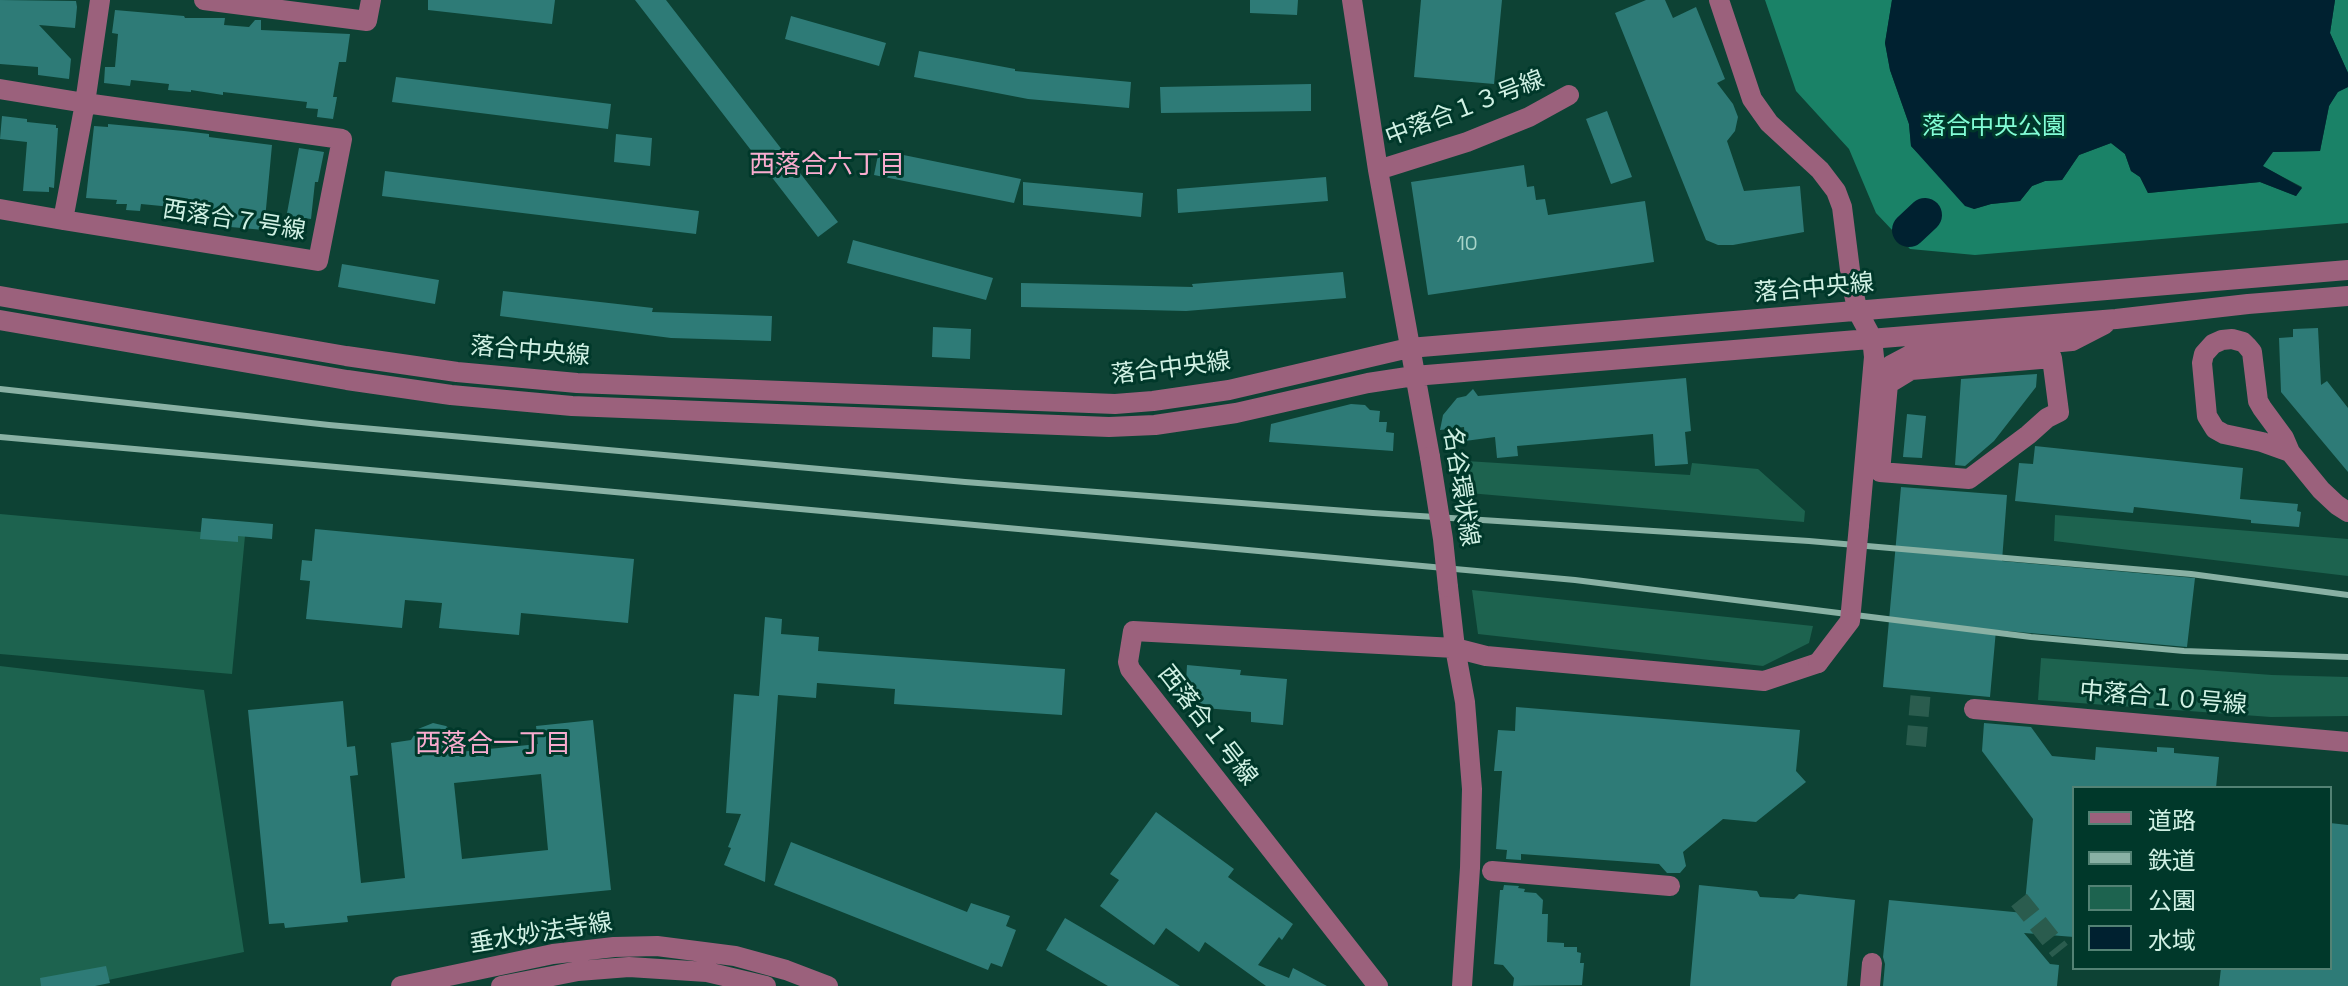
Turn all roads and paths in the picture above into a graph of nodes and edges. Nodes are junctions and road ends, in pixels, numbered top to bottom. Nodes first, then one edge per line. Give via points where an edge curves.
1 (100, 0) edge
2 (204, 0) edge
3 (371, 0) edge
4 (1352, 0) edge
5 (1719, 0) edge
6 (0, 89) edge
7 (1569, 95) dead end
8 (85, 103) junction
9 (1378, 170) junction
10 (0, 209) edge
11 (63, 220) junction
12 (2348, 270) edge
13 (0, 296) edge
14 (2348, 296) edge
15 (1858, 312) junction
16 (2116, 319) junction
17 (0, 320) edge
18 (1872, 338) junction
19 (1409, 348) junction
20 (1414, 376) junction
21 (1873, 382) junction
22 (2290, 452) junction
23 (1940, 483) joint
24 (2348, 512) edge
25 (1454, 640) junction
26 (1974, 709) dead end
27 (2348, 742) edge
28 (1492, 871) dead end
29 (1670, 886) dead end
30 (1872, 963) dead end
31 (401, 986) edge
32 (501, 986) edge
33 (766, 986) edge
34 (828, 986) edge
35 (1378, 986) edge
36 (1462, 986) edge
37 (1870, 986) edge

1 - 8 street
2 - 3 street via 367,21
4 - 9 street, 名谷環状線
5 - 15 street via 1759,111 1836,191
6 - 8 street
7 - 9 street, 中落合１３号線 via 1479,137
8 - 11 street
8 - 11 street, 西落合７号線 via 342,139 318,261
9 - 19 street, 名谷環状線
10 - 11 street, 西落合７号線
12 - 15 street, 落合中央線
13 - 19 street, 落合中央線 via 457,372 592,384 996,400 1153,401 1229,390
14 - 16 street, 落合中央線
15 - 18 street
15 - 19 street, 落合中央線
16 - 18 street, 落合中央線
16 - 21 street via 2072,341 1908,356
17 - 20 street, 落合中央線 via 451,395 572,406 1010,424 1155,425
18 - 20 street, 落合中央線
18 - 21 street
19 - 20 street, 名谷環状線
20 - 25 street, 名谷環状線, bridge via 1443,539
21 - 25 street, bridge via 1850,621 1818,663 1764,681 1486,656
22 - 22 street via 2215,429 2207,416 2202,363 2213,344 2232,339 2252,352 2258,401
22 - 24 street via 2328,498
23 - 23 street via 1880,472 1888,384 1911,370 2052,358 2059,412 1969,479
25 - 35 street, 西落合１号線 via 1133,631 1130,669
25 - 36 street, 名谷環状線 via 1472,789
26 - 27 street, 中落合１０号線
28 - 29 street
30 - 37 street
31 - 34 street, 垂水妙法寺線 via 553,954 643,946 735,956
32 - 33 street, 垂水妙法寺線 via 629,967 707,972

